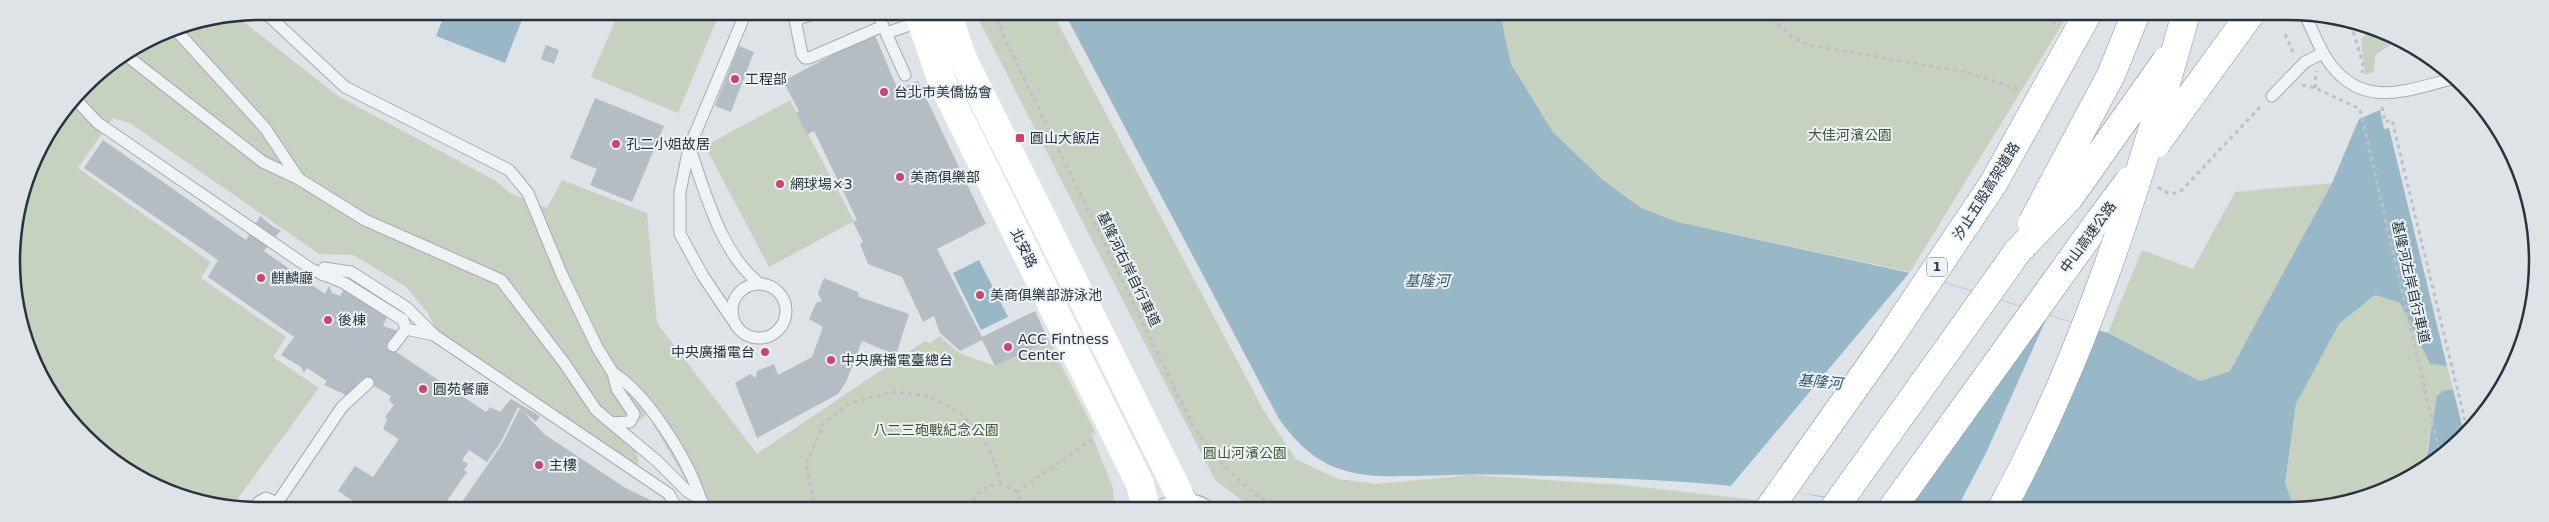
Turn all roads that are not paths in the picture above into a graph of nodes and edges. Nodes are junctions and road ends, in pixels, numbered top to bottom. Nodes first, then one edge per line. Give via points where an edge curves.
1 (273, 20) edge
2 (743, 20) edge
3 (796, 20) edge
4 (881, 20) edge
5 (920, 20) edge
6 (935, 20) edge
7 (937, 20) edge
8 (2084, 20) edge
9 (2133, 20) edge
10 (2184, 20) edge
11 (2195, 20) edge
12 (2246, 20) edge
13 (2308, 21) edge
14 (180, 34) edge
15 (2324, 53) junction
16 (130, 59) edge
17 (905, 75) dead end
18 (2447, 80) edge
19 (2272, 96) dead end
20 (79, 103) edge
21 (689, 148) junction
22 (299, 179) junction
23 (2018, 251) junction
24 (323, 275) junction
25 (760, 284) junction
26 (734, 322) junction
27 (406, 329) junction
28 (434, 335) junction
29 (393, 346) dead end
30 (613, 373) junction
31 (368, 383) dead end
32 (610, 423) junction
33 (262, 502) edge
34 (275, 502) edge
35 (278, 502) edge
36 (673, 502) edge
37 (700, 502) edge
38 (703, 502) edge
39 (1144, 502) edge
40 (1181, 502) edge
41 (1774, 502) edge
42 (1839, 502) edge
43 (1897, 502) edge
44 (2005, 502) edge

1 - 30 lane via 345,87 509,170 528,193 562,275
2 - 21 lane
3 - 4 lane via 802,54 809,58 883,26
5 - 17 lane via 886,32
6 - 39 main road, 北安路 via 942,82 1140,484
7 - 40 main road via 962,57
8 - 41 main road, 汐止五股高架道路 / 1, bridge via 1993,184 1888,342
9 - 23 main road, bridge via 2111,75
10 - 44 main road, bridge via 2149,148 2101,289 2056,396
11 - 23 main road, bridge via 2069,198
12 - 43 main road, 中山高速公路, bridge
13 - 15 lane
14 - 22 lane via 265,128
15 - 18 lane via 2344,78 2379,94
15 - 19 lane via 2305,62
16 - 22 lane via 263,162
20 - 24 lane via 98,123
21 - 25 lane via 729,246 746,273
21 - 26 lane via 680,192 680,234
22 - 32 lane via 365,220 501,280 566,364 596,410
23 - 42 main road
24 - 27 lane via 344,283 402,320
24 - 28 lane via 324,268 351,272 407,308
25 - 26 lane via 751,285 736,295 731,313
25 - 26 lane via 769,286 783,298 786,315 783,323 778,330 762,338 745,335
27 - 28 lane
27 - 29 lane
28 - 36 lane via 669,494
30 - 32 lane via 617,389 634,414 630,422
30 - 38 lane via 628,382 651,409 695,482
31 - 35 lane via 342,408
32 - 37 lane
33 - 34 lane via 266,498

